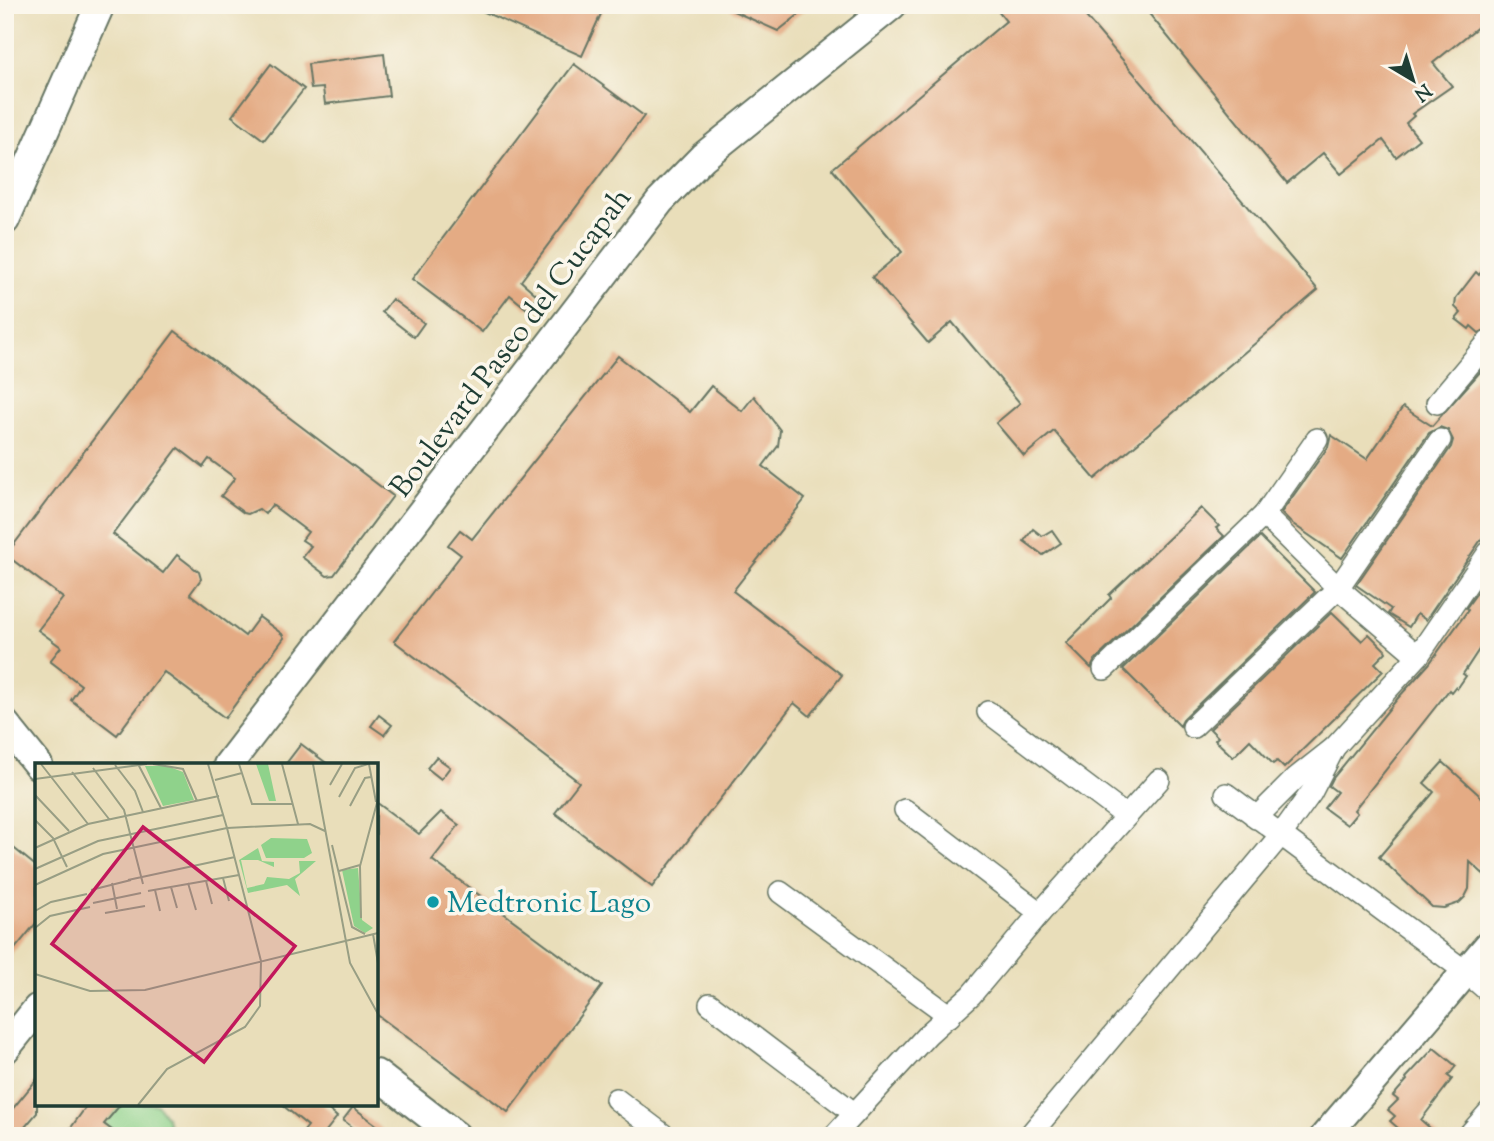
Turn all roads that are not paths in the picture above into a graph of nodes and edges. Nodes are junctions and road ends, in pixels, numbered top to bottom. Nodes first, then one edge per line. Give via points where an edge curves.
1 (100, 5) edge
2 (892, 5) edge
3 (5, 220) edge
4 (1489, 341) edge
5 (1437, 403) dead end
6 (1317, 439) dead end
7 (1440, 440) dead end
8 (1264, 515) junction
9 (1489, 552) edge
10 (1338, 588) junction
11 (1418, 656) junction
12 (1104, 669) dead end
13 (988, 712) dead end
14 (5, 724) edge
15 (1194, 727) dead end
16 (1334, 748) junction
17 (36, 763) edge
18 (230, 763) edge
19 (1159, 780) dead end
20 (1226, 794) dead end
21 (905, 810) dead end
22 (1126, 816) junction
23 (1256, 818) junction
24 (1280, 836) junction
25 (780, 892) dead end
26 (1040, 913) junction
27 (1489, 945) edge
28 (1466, 972) junction
29 (1489, 992) edge
30 (710, 1004) dead end
31 (35, 1012) edge
32 (950, 1016) junction
33 (5, 1049) edge
34 (378, 1076) edge
35 (616, 1099) dead end
36 (1489, 1112) edge
37 (853, 1113) junction
38 (456, 1136) edge
39 (665, 1136) edge
40 (834, 1136) edge
41 (1029, 1136) edge
42 (1325, 1136) edge
43 (1468, 1136) edge

1 - 3 main road
2 - 18 main road, Boulevard Paseo del Cucapah via 703,157 660,201
4 - 5 street
6 - 8 street
7 - 10 street
8 - 10 street
8 - 12 street
9 - 11 street
10 - 11 street
10 - 15 street
11 - 16 street
13 - 22 street
14 - 17 main road
16 - 23 street
16 - 24 street via 1311,793
19 - 22 street
20 - 23 street
21 - 26 street
22 - 26 street
23 - 24 street
24 - 28 street
24 - 41 street
25 - 32 street
26 - 32 street
27 - 28 main road
28 - 29 street
28 - 42 main road
30 - 37 street
31 - 33 main road
32 - 37 street
34 - 38 main road
35 - 39 street
36 - 43 street
37 - 40 street

